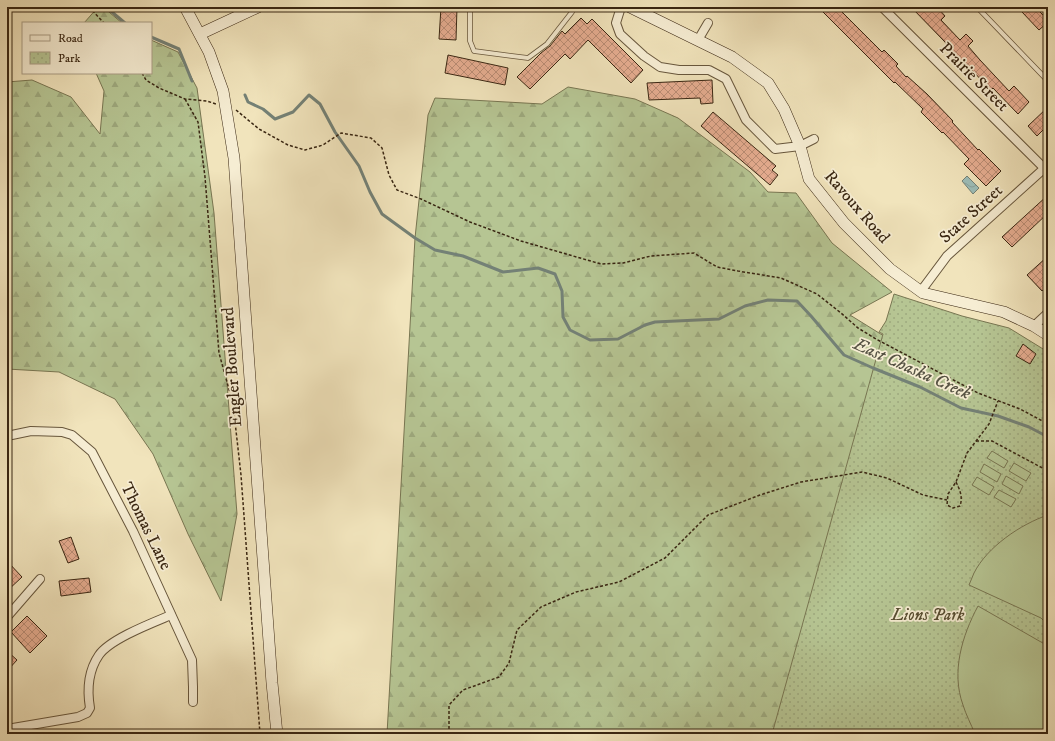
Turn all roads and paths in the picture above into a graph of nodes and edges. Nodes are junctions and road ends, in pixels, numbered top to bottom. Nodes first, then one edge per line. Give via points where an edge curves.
1 (89, 7) edge
2 (185, 7) edge
3 (258, 7) edge
4 (470, 7) edge
5 (573, 7) edge
6 (621, 7) edge
7 (630, 7) edge
8 (882, 7) edge
9 (977, 7) edge
10 (103, 22) edge
11 (708, 23) dead end
12 (200, 34) junction
13 (698, 40) junction
14 (1048, 81) edge
15 (185, 99) dead end
16 (334, 138) dead end
17 (814, 139) dead end
18 (800, 146) junction
19 (1046, 167) edge
20 (921, 291) junction
21 (1048, 313) edge
22 (1034, 326) junction
23 (1048, 335) edge
24 (998, 401) junction
25 (1048, 424) edge
26 (7, 436) edge
27 (976, 441) junction
28 (1048, 471) edge
29 (956, 482) junction
30 (948, 500) junction
31 (40, 579) dead end
32 (171, 615) junction
33 (7, 617) edge
34 (193, 702) dead end
35 (7, 729) edge
36 (260, 734) edge
37 (277, 734) edge
38 (449, 734) edge

1 - 10 path
2 - 12 main road, Engler Boulevard
3 - 12 main road
4 - 5 lane via 470,42 474,51 528,58 547,44 572,12
6 - 18 street via 616,23 620,34 644,56 660,68 709,70 726,79 746,120 775,148
7 - 13 main road, Ravoux Road
8 - 19 street, Prairie Street
9 - 14 lane
11 - 13 street
12 - 37 main road, Engler Boulevard via 223,91 234,158
13 - 18 main road, Ravoux Road via 732,57 768,82 784,109
15 - 36 path via 198,122 219,353 233,404 241,475
16 - 24 path via 341,132 371,138 382,148 396,190 521,241 601,264 623,263 650,256 694,253 718,267 781,278 817,294 858,328 876,339
17 - 18 street
18 - 20 main road, Ravoux Road via 809,178 844,223 890,269
19 - 20 street, State Street via 947,256
20 - 22 main road, Ravoux Road via 1004,312
21 - 22 street
22 - 23 main road, Ravoux Road
24 - 25 path
24 - 27 path via 989,424
26 - 32 street, Thomas Lane via 31,431 62,432 72,435 92,452 133,531
27 - 28 path via 992,441
27 - 29 path via 967,453
29 - 30 path via 948,494
29 - 30 path via 961,491 960,506 953,508 947,505
30 - 38 path via 923,495 887,478 862,472 801,482 708,515 665,558 619,582 576,592 541,607 517,630 509,663 499,677 464,690 449,705
31 - 33 street
32 - 34 street, Thomas Lane via 192,660
32 - 35 street via 111,644 99,654 89,680 90,708 87,713 78,717

